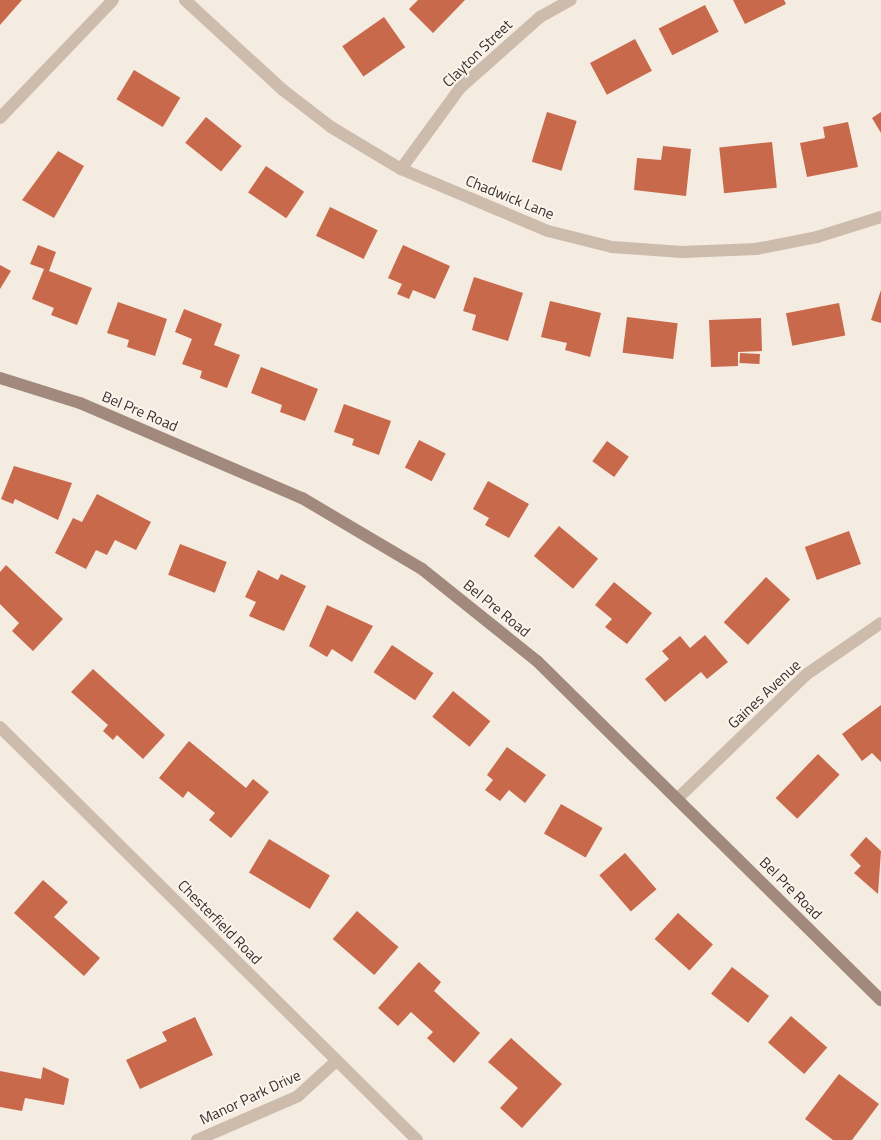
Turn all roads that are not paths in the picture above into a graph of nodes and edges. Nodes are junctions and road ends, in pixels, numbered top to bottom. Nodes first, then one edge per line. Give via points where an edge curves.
1 (113, 0) edge
2 (185, 0) edge
3 (571, 0) edge
4 (0, 118) edge
5 (401, 169) junction
6 (881, 218) edge
7 (0, 378) edge
8 (881, 623) edge
9 (0, 727) edge
10 (677, 799) junction
11 (881, 1000) edge
12 (336, 1061) junction
13 (197, 1140) edge
14 (416, 1140) edge

1 - 4 street
2 - 5 street, Chadwick Lane via 284,90 331,127
3 - 5 street, Clayton Street via 540,17 460,88
5 - 6 street, Chadwick Lane via 548,231 612,247 682,252 756,249 818,238
7 - 10 main road, Bel Pre Road via 80,403 302,498 422,569 537,661
8 - 10 street, Gaines Avenue via 807,674
9 - 12 street, Chesterfield Road
10 - 11 main road, Bel Pre Road
12 - 13 street, Manor Park Drive via 317,1084 298,1096
12 - 14 street, Chesterfield Road

